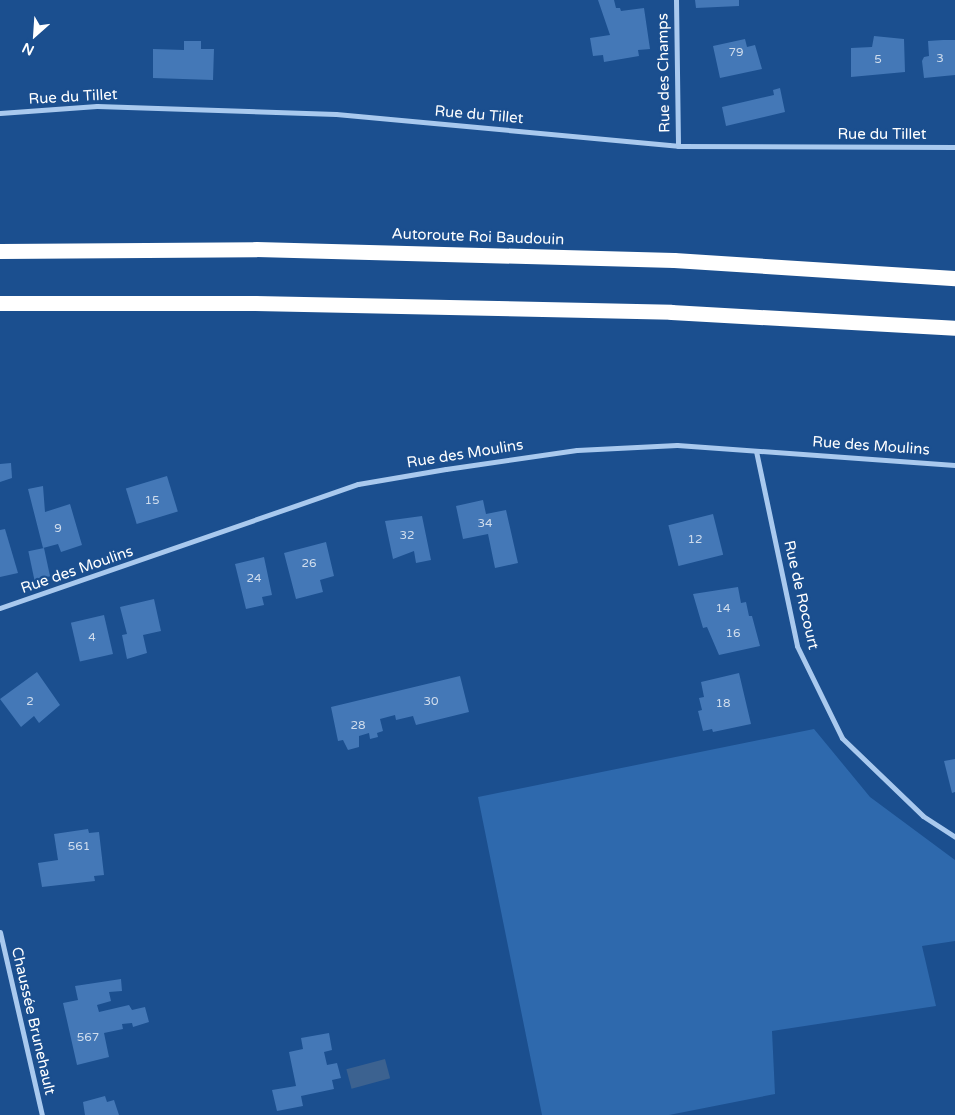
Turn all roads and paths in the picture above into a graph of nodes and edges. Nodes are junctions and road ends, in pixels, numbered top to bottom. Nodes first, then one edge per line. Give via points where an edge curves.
1 (676, 0) edge
2 (0, 113) edge
3 (678, 146) junction
4 (955, 148) edge
5 (0, 251) edge
6 (955, 278) edge
7 (0, 302) edge
8 (955, 328) edge
9 (756, 451) junction
10 (955, 464) edge
11 (0, 608) edge
12 (955, 837) edge
13 (0, 932) edge
14 (42, 1115) edge

1 - 3 street, Rue des Champs
2 - 3 street, Rue du Tillet via 97,106 336,114
3 - 4 street, Rue du Tillet
5 - 6 highway, Autoroute Roi Baudouin via 266,249 674,260
7 - 8 highway via 265,303 671,312
9 - 10 street, Rue des Moulins
9 - 11 street, Rue des Moulins via 676,445 577,450 358,484
9 - 12 street, Rue de Rocourt via 797,646 842,738 923,816
13 - 14 street, Chaussée Brunehault

